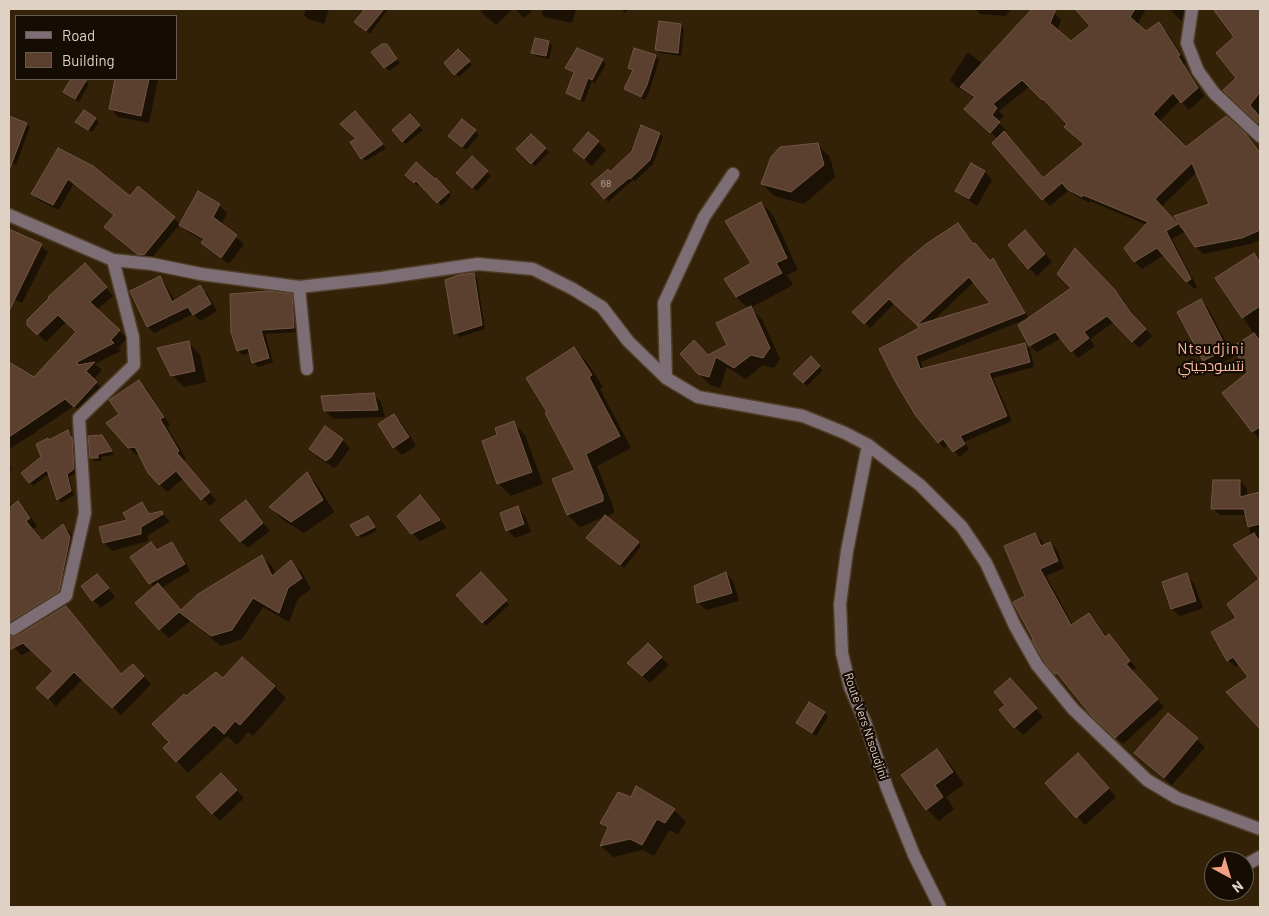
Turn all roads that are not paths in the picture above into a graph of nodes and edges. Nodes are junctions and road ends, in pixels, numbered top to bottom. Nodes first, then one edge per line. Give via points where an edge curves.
1 (1192, 9) edge
2 (1260, 136) edge
3 (733, 174) dead end
4 (9, 215) edge
5 (113, 260) junction
6 (299, 287) junction
7 (307, 369) dead end
8 (666, 378) junction
9 (868, 446) junction
10 (13, 629) dead end
11 (1260, 829) edge
12 (940, 907) edge

1 - 2 street via 1187,43 1198,71 1214,93
3 - 8 street via 704,217 664,303
4 - 5 street
5 - 6 street
5 - 10 street via 133,337 134,365 79,418 85,513 66,596
6 - 7 street
6 - 8 street via 478,264 533,269 573,288 602,307 628,341
8 - 9 street via 698,397 803,416
9 - 11 street via 920,485 962,526 986,564 1037,665 1073,709 1147,780 1177,798
9 - 12 street, Route Vers Ntsoudjini via 840,604 842,653 850,687 887,788 914,855

